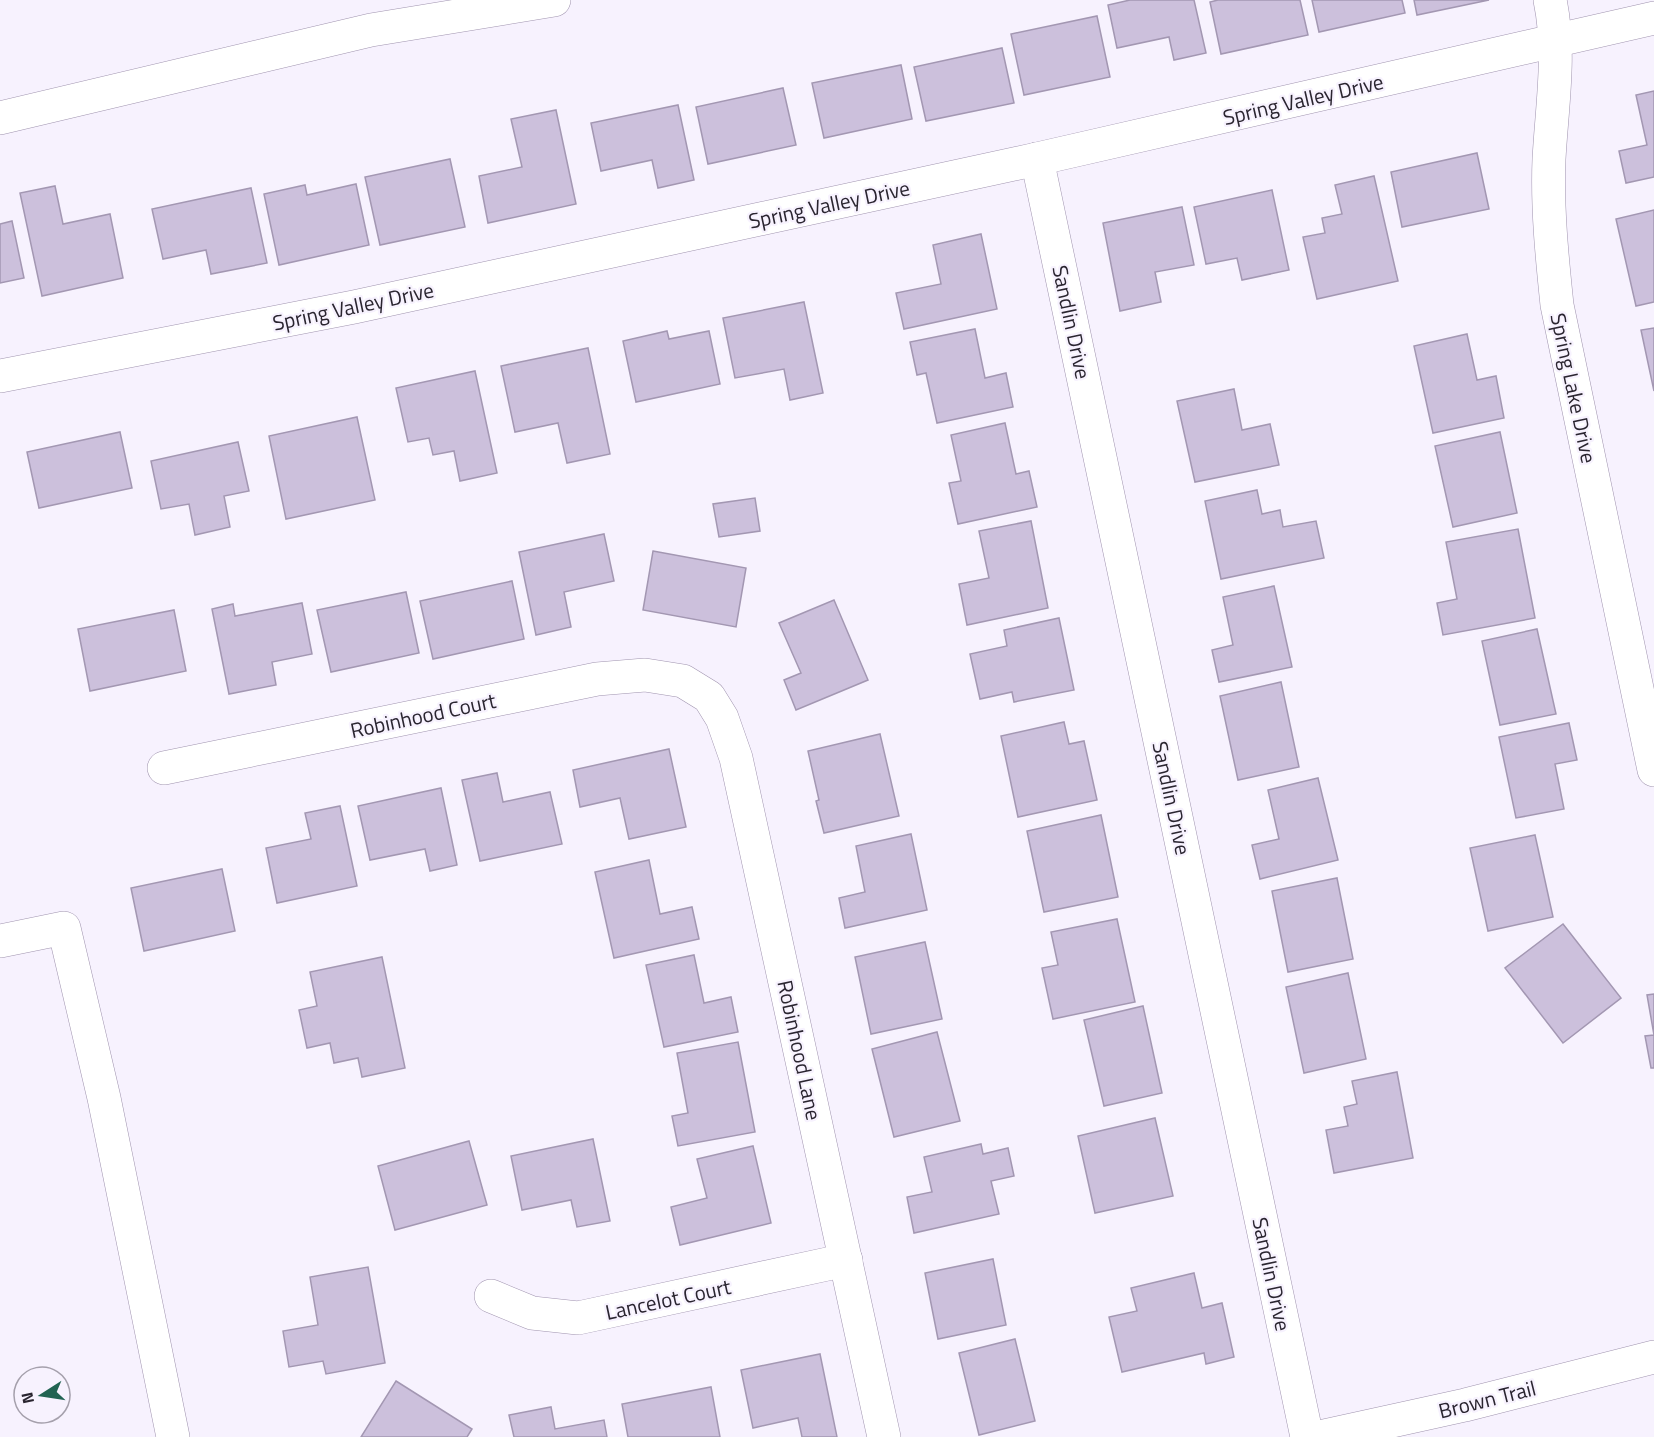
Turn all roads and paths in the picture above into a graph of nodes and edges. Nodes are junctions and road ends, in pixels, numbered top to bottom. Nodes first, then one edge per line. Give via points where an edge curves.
1 (554, 0) edge
2 (1550, 0) edge
3 (1654, 18) edge
4 (1555, 41) junction
5 (0, 118) edge
6 (1037, 159) junction
7 (0, 376) edge
8 (683, 681) joint
9 (164, 768) dead end
10 (1654, 770) edge
11 (0, 941) edge
12 (846, 1260) junction
13 (491, 1296) dead end
14 (1654, 1357) edge
15 (173, 1437) edge
16 (884, 1437) edge
17 (1307, 1437) edge
18 (1319, 1437) edge

1 - 5 street via 371,30
2 - 4 street, Spring Lake Drive
3 - 4 street, Spring Valley Drive
4 - 6 street, Spring Valley Drive
4 - 10 street, Spring Lake Drive via 1549,161 1550,239 1557,305
6 - 7 street, Spring Valley Drive via 366,305
6 - 17 street, Sandlin Drive
8 - 9 street, Robinhood Court via 645,675 597,679
8 - 12 street, Robinhood Lane via 709,697 722,718 736,758
11 - 15 street via 64,928 104,1098
12 - 13 street, Lancelot Court via 578,1318 532,1313
12 - 16 street, Robinhood Lane
14 - 18 street, Brown Trail

